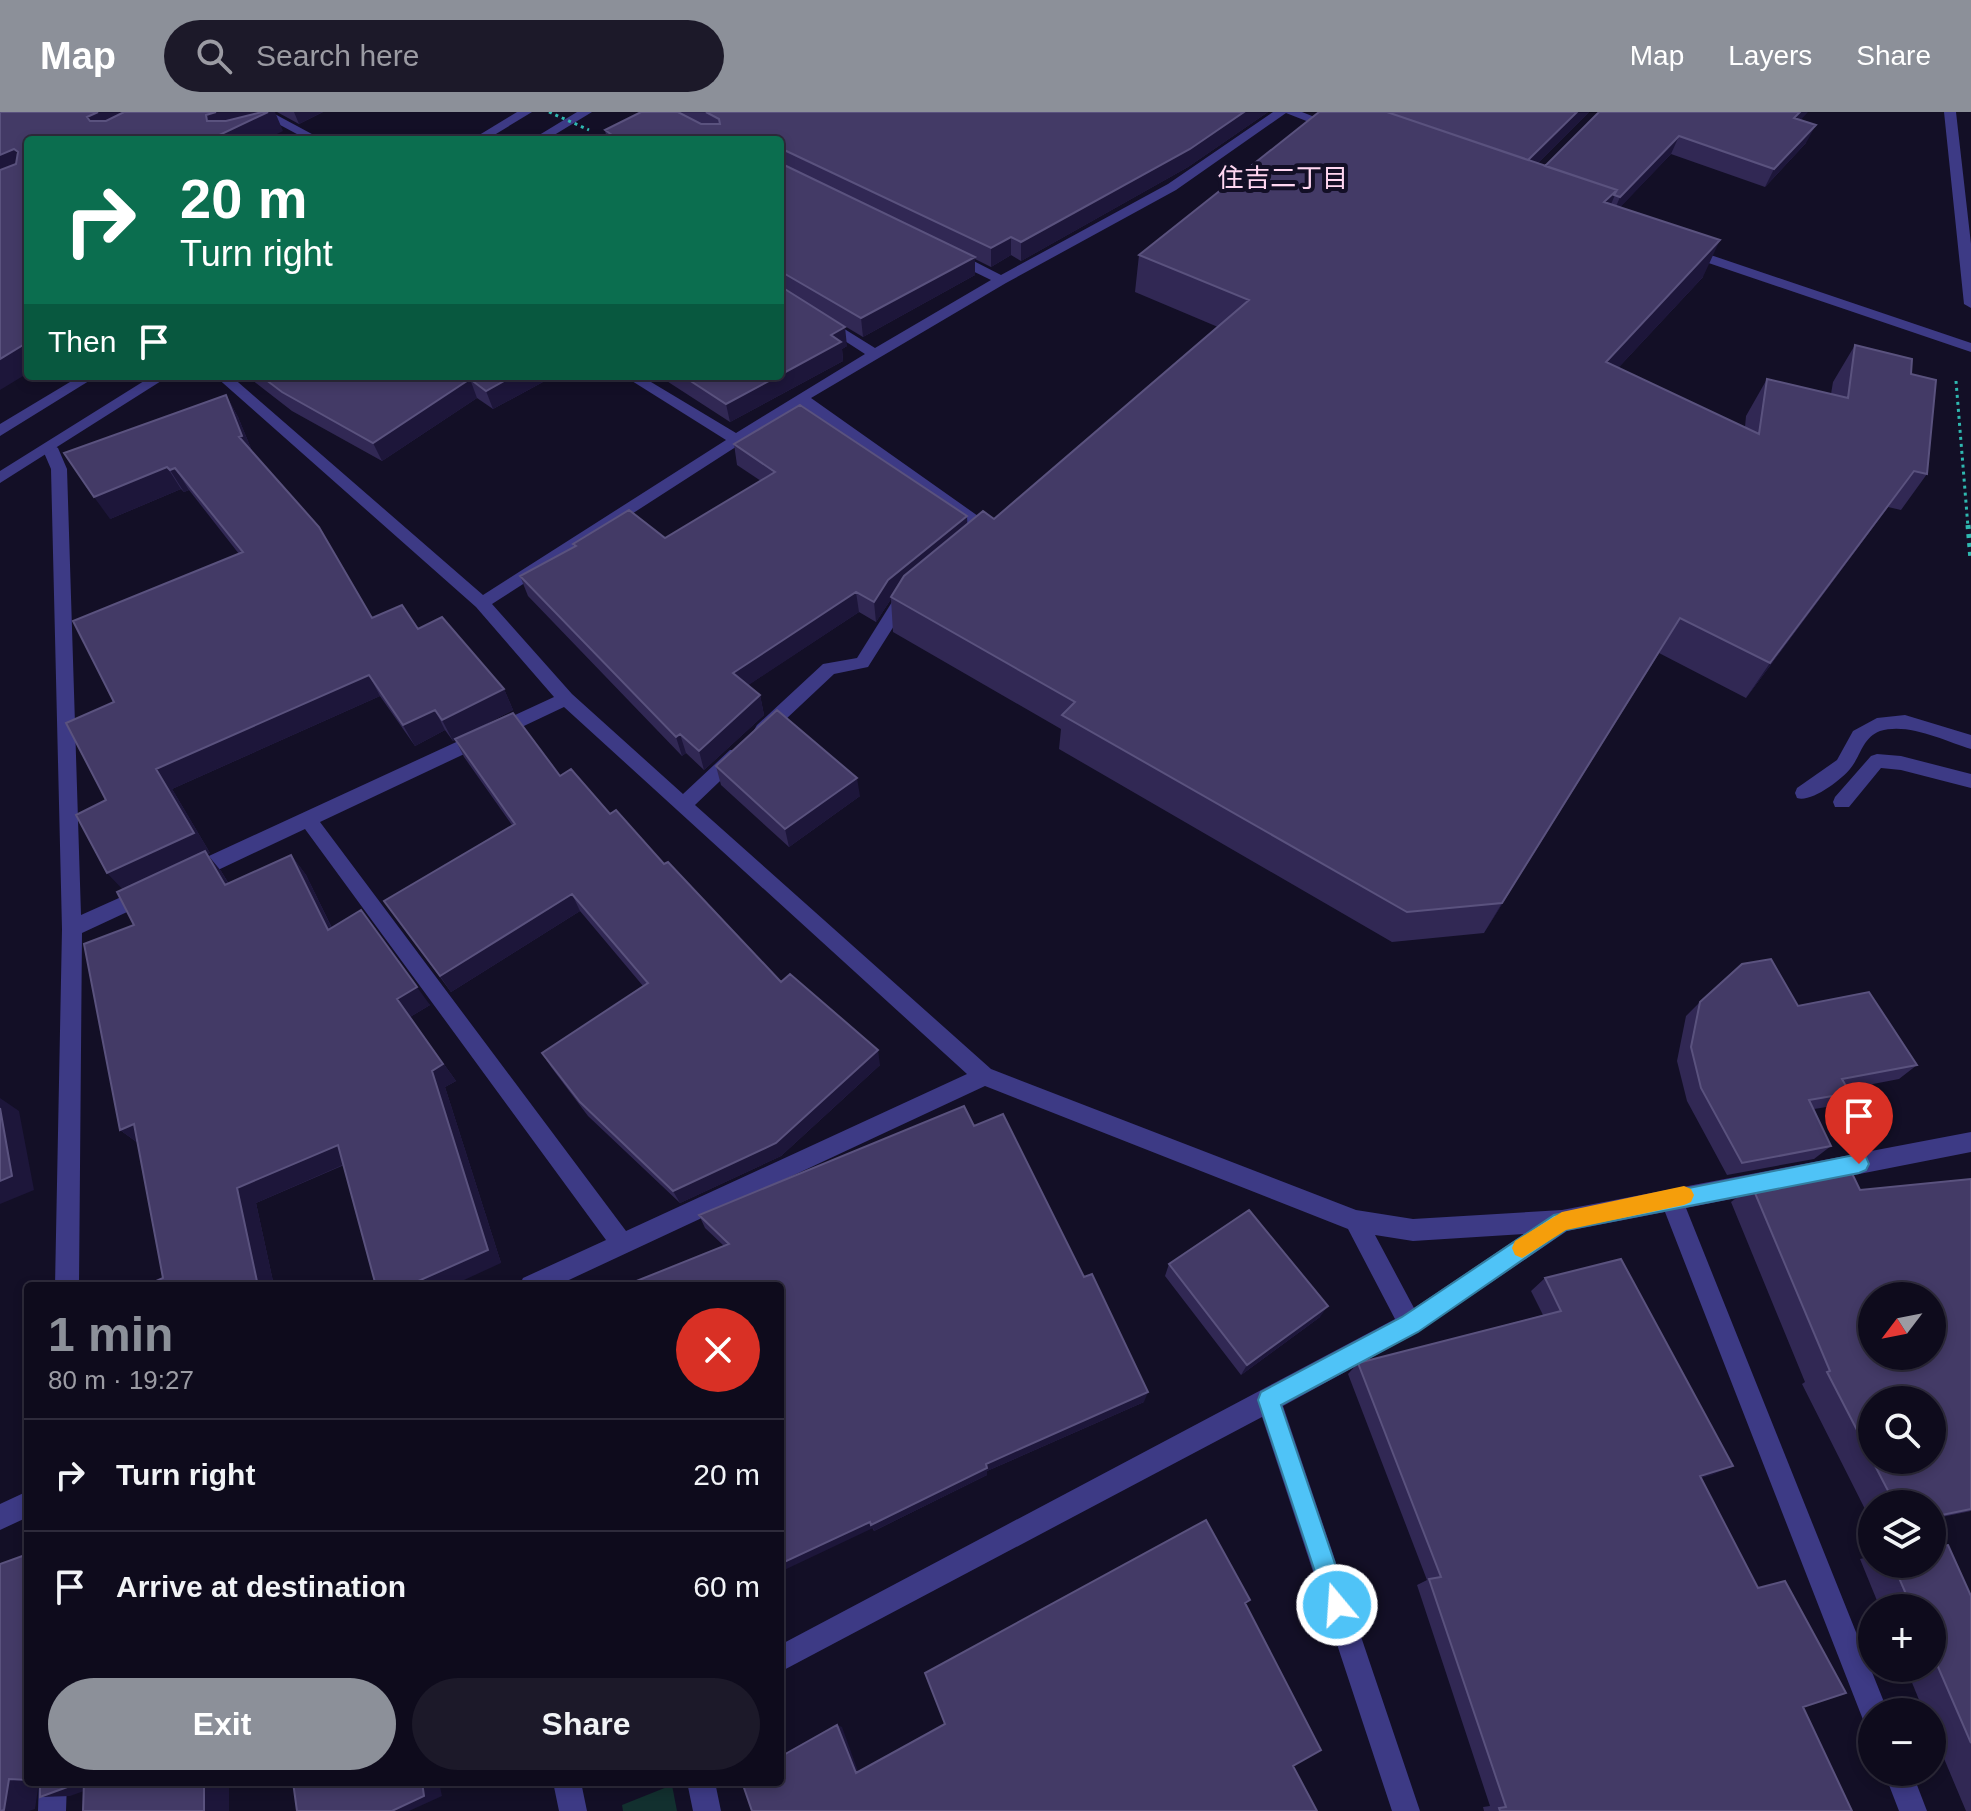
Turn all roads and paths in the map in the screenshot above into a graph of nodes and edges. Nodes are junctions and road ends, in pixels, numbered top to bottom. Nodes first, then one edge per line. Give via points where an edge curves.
1 (262, 112) edge
2 (526, 112) edge
3 (549, 112) edge
4 (586, 112) edge
5 (1281, 112) edge
6 (1291, 112) edge
7 (1950, 112) edge
8 (282, 123) junction
9 (267, 128) edge
10 (589, 130) dead end
11 (1348, 132) edge
12 (309, 136) edge
13 (484, 136) edge
14 (544, 136) edge
15 (1668, 244) edge
16 (935, 247) edge
17 (1001, 280) junction
18 (1970, 285) edge
19 (784, 296) edge
20 (1971, 304) edge
21 (1953, 341) junction
22 (1971, 348) edge
23 (875, 354) junction
24 (83, 380) edge
25 (156, 380) edge
26 (227, 380) edge
27 (638, 380) edge
28 (801, 398) junction
29 (0, 431) edge
30 (737, 440) junction
31 (50, 448) junction
32 (0, 478) edge
33 (966, 551) edge
34 (1971, 560) edge
35 (921, 588) edge
36 (482, 603) junction
37 (566, 699) junction
38 (1971, 742) edge
39 (1971, 781) edge
40 (1804, 793) dead end
41 (1842, 802) dead end
42 (684, 804) junction
43 (307, 818) junction
44 (72, 929) junction
45 (984, 1076) junction
46 (1971, 1142) edge
47 (1671, 1198) junction
48 (1356, 1221) junction
49 (1562, 1221) junction
50 (623, 1245) junction
51 (67, 1282) edge
52 (540, 1282) edge
53 (1410, 1324) junction
54 (1269, 1400) junction
55 (24, 1506) edge
56 (0, 1517) edge
57 (784, 1657) edge
58 (1868, 1698) edge
59 (53, 1786) edge
60 (568, 1786) edge
61 (702, 1786) edge
62 (1903, 1786) edge
63 (52, 1811) edge
64 (573, 1811) edge
65 (707, 1811) edge
66 (1406, 1811) edge
67 (1913, 1811) edge

1 - 8 street
2 - 13 street
3 - 10 path, bridge
4 - 14 street
5 - 17 street via 1172,187
6 - 11 street
7 - 18 street
8 - 9 street
8 - 12 street
15 - 21 street
16 - 17 street
17 - 23 street
18 - 20 street
19 - 23 street
21 - 22 street
21 - 34 path
23 - 28 street
24 - 29 street
25 - 31 street
26 - 36 street
27 - 30 street
28 - 30 street
28 - 33 street via 989,532
30 - 36 street
31 - 32 street
31 - 44 street via 59,469
35 - 42 street via 898,606 862,663 829,668
36 - 37 street
37 - 42 street
37 - 43 street
38 - 40 street via 1905,722 1877,725 1859,736 1843,765
39 - 41 street via 1877,761
42 - 45 street
43 - 44 street
43 - 50 street
44 - 51 street
45 - 48 street
45 - 50 street
46 - 47 street
47 - 49 street
47 - 58 street
48 - 49 street via 1413,1230
48 - 53 street
49 - 53 street
50 - 52 street
53 - 54 street
54 - 57 street
54 - 66 street
55 - 56 street
59 - 63 street
60 - 64 street
61 - 65 street
62 - 67 street

